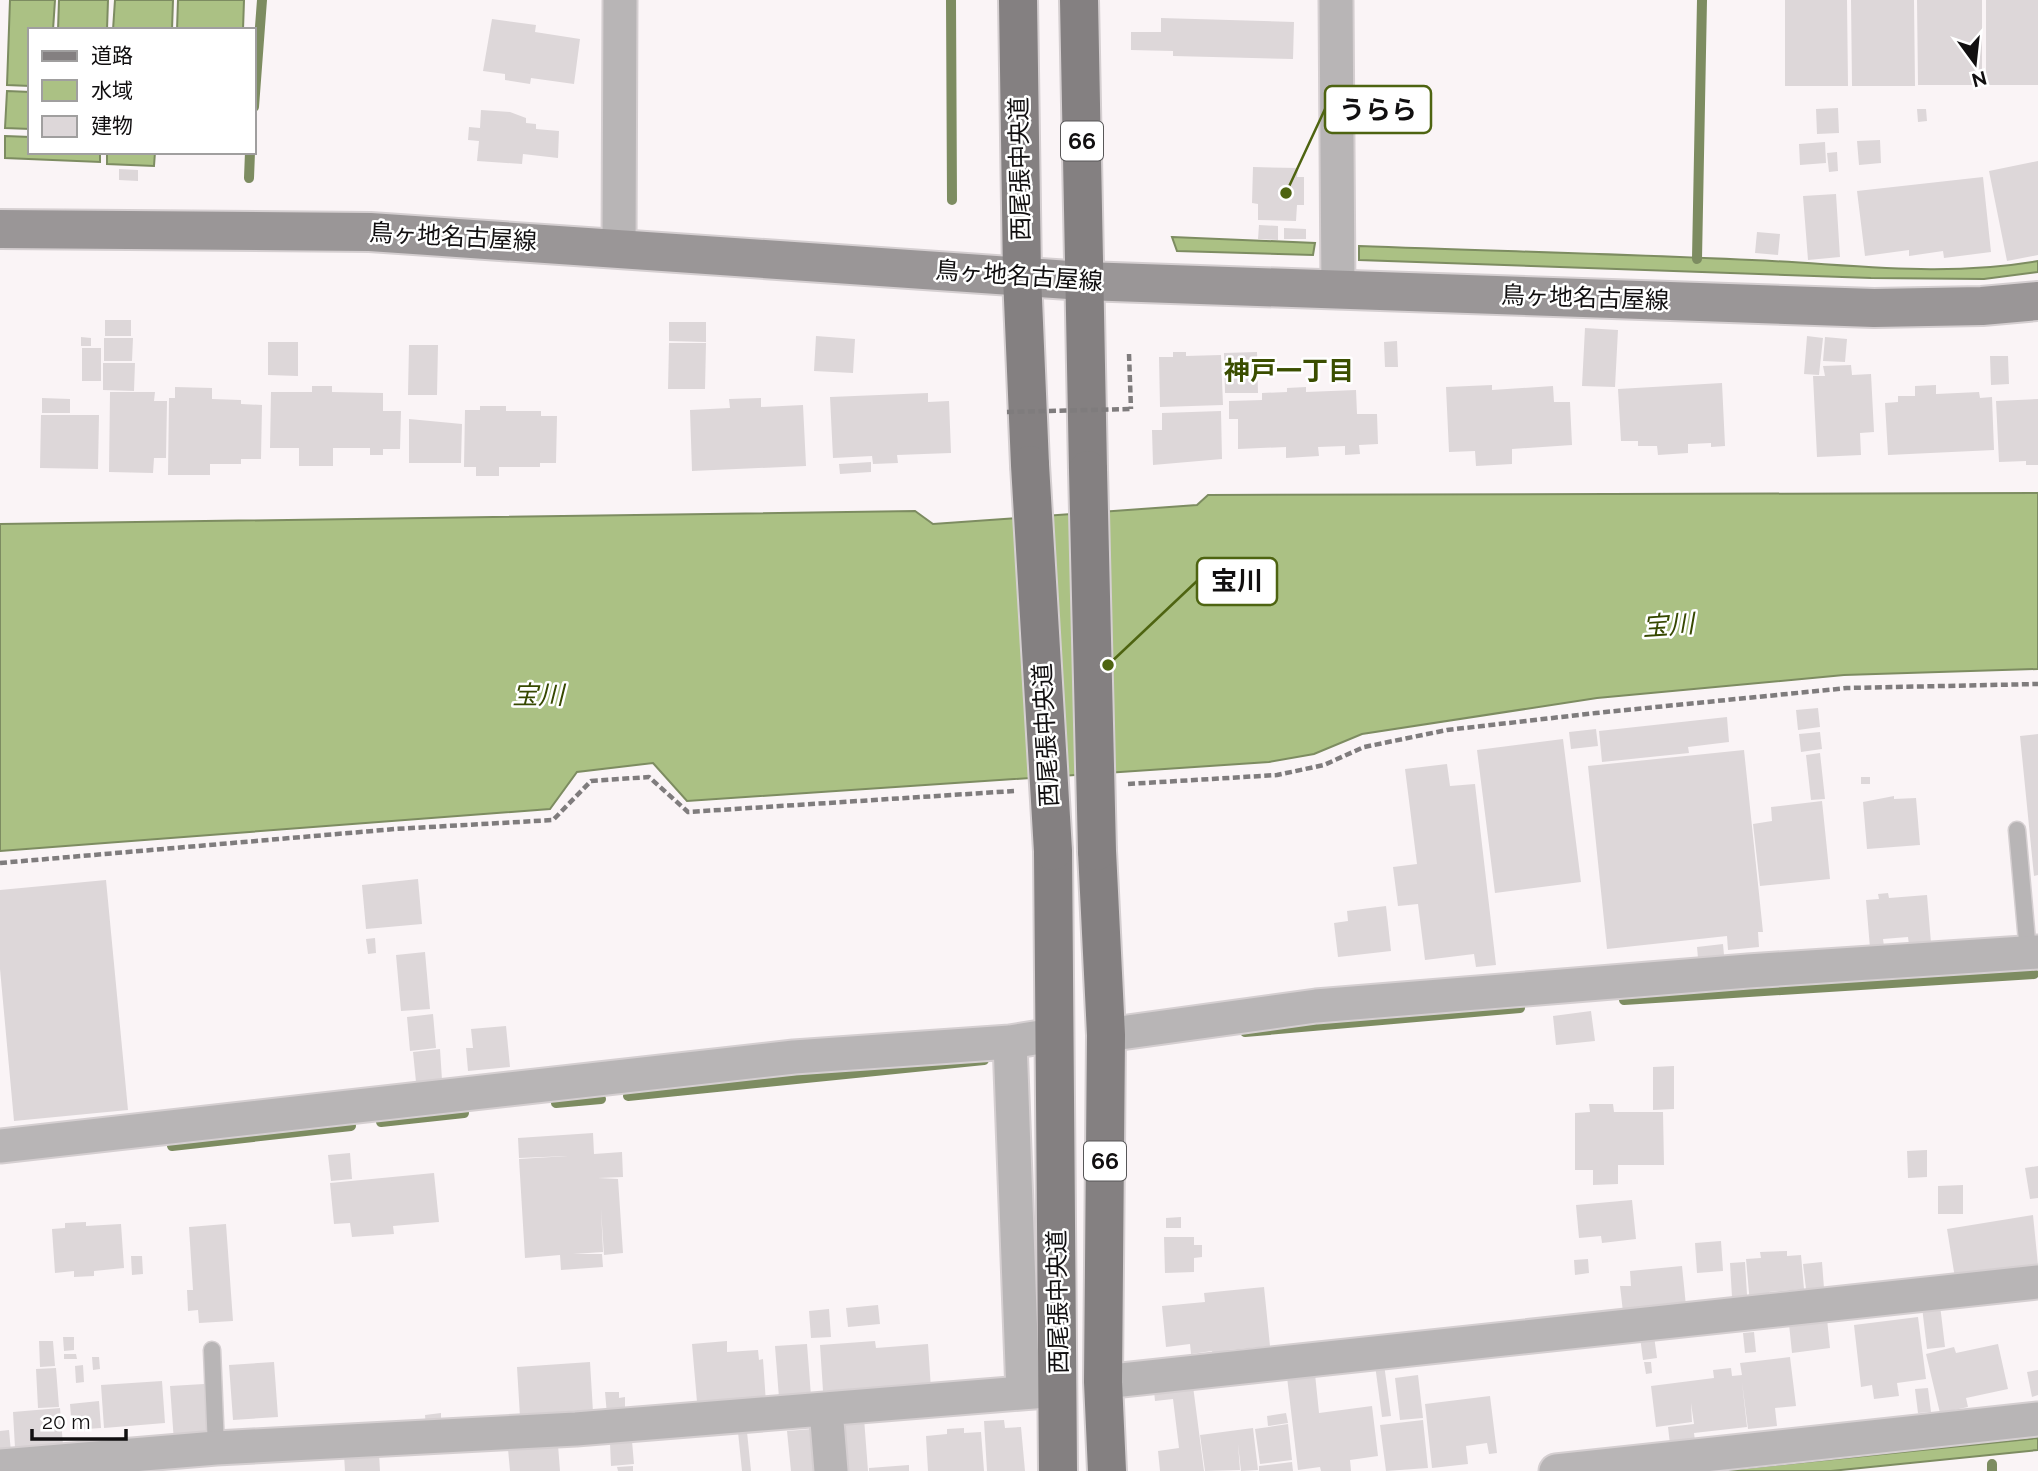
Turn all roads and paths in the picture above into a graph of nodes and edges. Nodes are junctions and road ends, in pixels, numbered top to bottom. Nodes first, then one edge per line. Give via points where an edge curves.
1 (620, 0) edge
2 (1017, 0) edge
3 (1079, 0) edge
4 (1336, 0) edge
5 (0, 229) edge
6 (619, 247) junction
7 (1022, 276) junction
8 (1084, 281) junction
9 (1338, 290) junction
10 (2038, 300) edge
11 (1129, 354) dead end
12 (1007, 412) dead end
13 (2038, 684) edge
14 (1116, 784) dead end
15 (1019, 791) dead end
16 (2017, 830) dead end
17 (0, 863) edge
18 (2033, 952) edge
19 (1053, 1035) junction
20 (1106, 1035) junction
21 (1010, 1042) junction
22 (0, 1146) edge
23 (2038, 1282) edge
24 (212, 1350) dead end
25 (1103, 1382) junction
26 (1041, 1392) junction
27 (826, 1409) junction
28 (2038, 1419) edge
29 (216, 1448) junction
30 (1705, 1462) edge
31 (0, 1466) edge
32 (831, 1471) edge
33 (1058, 1471) edge
34 (1107, 1471) edge
35 (1556, 1471) edge

1 - 6 street
2 - 7 main road, 西尾張中央道 / 66
3 - 8 main road, 西尾張中央道 / 66
4 - 9 street
5 - 6 main road, 鳥ヶ地名古屋線 via 370,232
6 - 7 main road, 鳥ヶ地名古屋線
7 - 8 main road, 鳥ヶ地名古屋線
7 - 19 main road, 西尾張中央道 / 66, bridge via 1053,851
8 - 9 main road, 鳥ヶ地名古屋線
8 - 20 main road, 西尾張中央道 / 66, bridge via 1097,851
9 - 10 main road, 鳥ヶ地名古屋線 via 1874,308
11 - 12 path, bridge via 1131,409
13 - 14 path via 1847,688 1596,713 1447,730 1364,747 1324,765 1277,775
15 - 17 path via 688,813 649,777 603,780 592,781 553,820
16 - 18 lane
18 - 20 street via 1329,1005
19 - 21 street
19 - 26 main road, 西尾張中央道 / 66
20 - 25 main road, 西尾張中央道 / 66
21 - 22 street via 794,1057
21 - 26 street
23 - 25 street
24 - 29 lane
25 - 34 main road, 西尾張中央道 / 66
26 - 27 street
26 - 33 main road, 西尾張中央道 / 66
27 - 29 street via 576,1429
27 - 32 street
28 - 30 street
29 - 31 street
30 - 35 street

